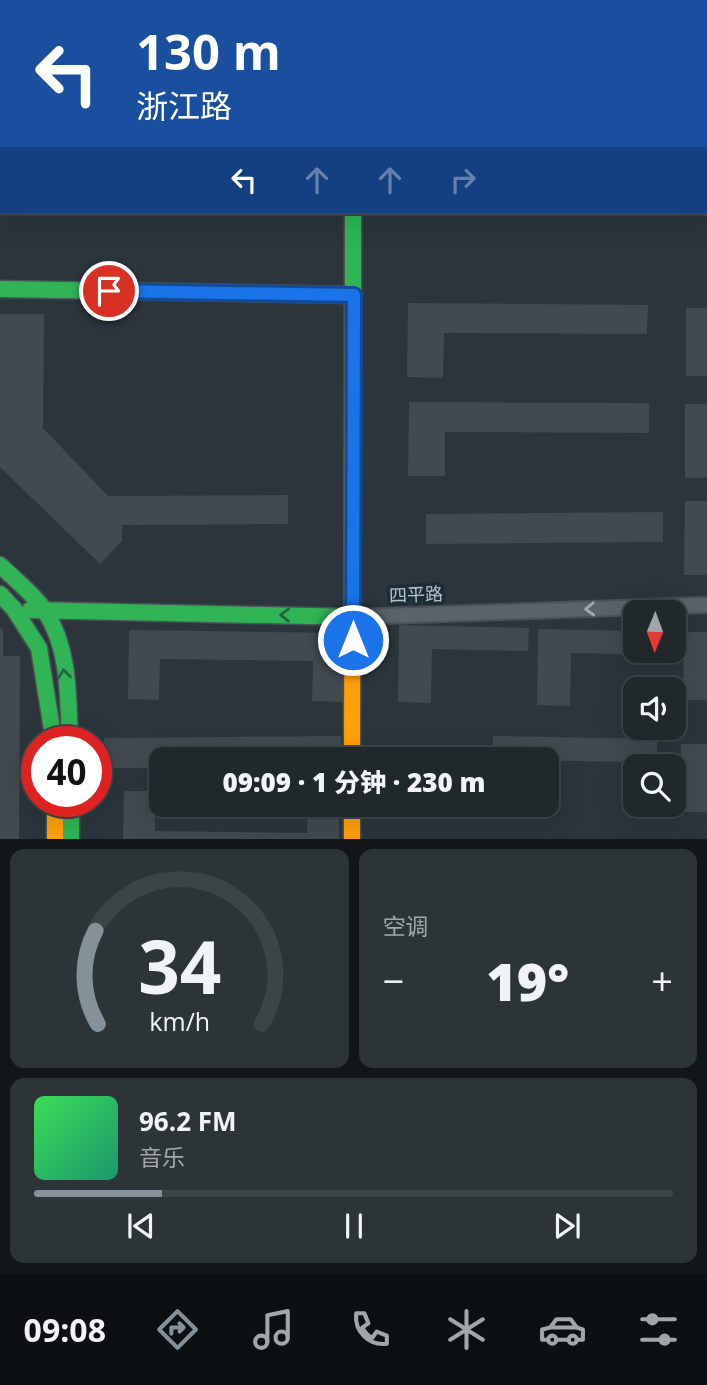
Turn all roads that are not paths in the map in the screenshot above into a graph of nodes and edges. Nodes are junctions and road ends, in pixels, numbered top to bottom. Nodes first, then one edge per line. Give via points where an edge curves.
1 (353, 214) edge
2 (0, 289) edge
3 (354, 295) junction
4 (0, 565) edge
5 (0, 594) edge
6 (707, 605) edge
7 (7, 609) edge
8 (44, 611) junction
9 (353, 617) junction
10 (51, 726) edge
11 (69, 726) edge
12 (352, 747) edge
13 (55, 817) edge
14 (71, 817) edge
15 (352, 817) edge
16 (55, 839) edge
17 (71, 839) edge
18 (352, 839) edge

1 - 3 street
2 - 3 street
3 - 9 street
4 - 8 street
5 - 7 street
6 -> 9 street, 四平路
7 - 8 street, 四平路
7 - 10 street via 39,648
9 -> 8 street, 四平路
11 -> 8 street via 62,652
9 - 12 street
13 - 16 street
14 - 17 street
15 - 18 street

